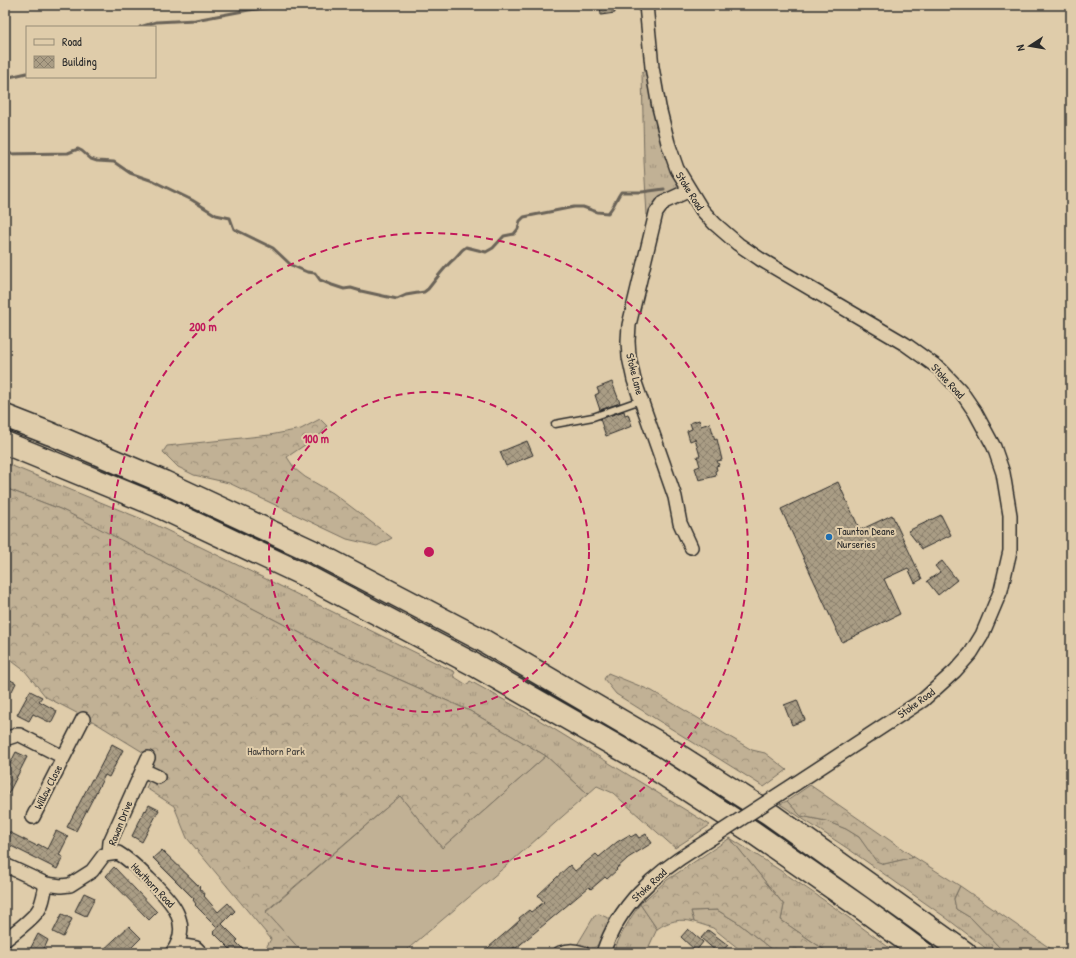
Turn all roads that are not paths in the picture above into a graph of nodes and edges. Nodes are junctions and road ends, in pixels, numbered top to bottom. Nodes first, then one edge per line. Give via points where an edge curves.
1 (646, 5) edge
2 (690, 190) junction
3 (641, 400) junction
4 (5, 416) edge
5 (555, 424) dead end
6 (5, 443) edge
7 (691, 547) dead end
8 (83, 719) dead end
9 (5, 739) edge
10 (63, 757) junction
11 (158, 776) dead end
12 (33, 817) dead end
13 (109, 853) junction
14 (5, 865) edge
15 (46, 884) junction
16 (5, 940) edge
17 (175, 949) edge
18 (201, 953) edge
19 (560, 953) edge
20 (583, 953) edge
21 (603, 953) edge
22 (923, 953) edge
23 (965, 953) edge

1 - 2 street, Stoke Road via 659,108 676,169
2 - 3 street, Stoke Lane via 664,202 656,213 628,341 634,380
2 - 21 street, Stoke Road, bridge via 702,210 738,244 905,344 940,369 960,390 985,429 1003,473 1010,515 1010,551 1001,590 992,614 971,653 955,671 923,700 664,870 636,895 620,916
3 - 5 lane via 593,418
3 - 7 street, Stoke Lane via 675,497 680,522
4 - 23 highway via 164,482 312,551 484,641 662,745 764,810
6 - 22 highway via 156,505 297,572 471,663 657,770 760,837
8 - 10 street, Willow Close
9 - 10 street, Willow Close via 17,734
10 - 12 street, Willow Close
11 - 13 street, Rowan Drive via 146,764 110,842
13 - 15 street, Rowan Drive via 104,855 92,871 70,885
13 - 17 street, Hawthorn Road via 118,853 127,858 168,897 177,911 180,930
14 - 15 street, Rowan Drive
15 - 16 street via 38,911
17 - 18 street via 196,948
19 - 20 street via 576,950

